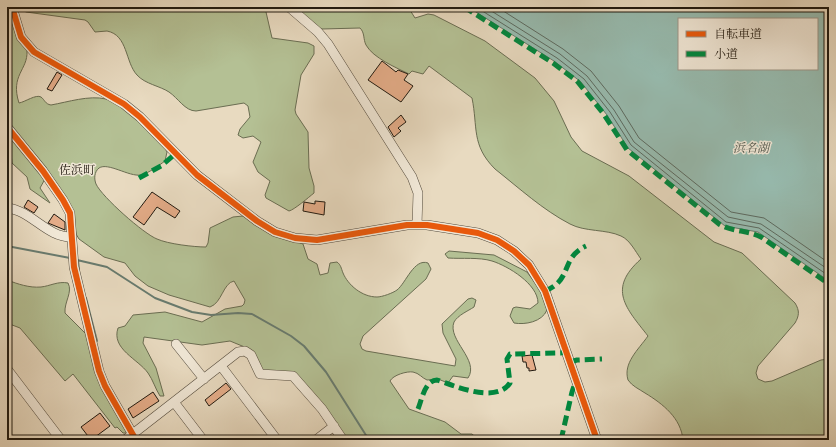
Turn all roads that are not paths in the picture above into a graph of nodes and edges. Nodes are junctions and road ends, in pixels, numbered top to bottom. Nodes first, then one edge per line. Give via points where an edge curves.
1 (12, 7) edge
2 (288, 7) edge
3 (7, 127) edge
4 (7, 208) edge
5 (417, 225) junction
6 (72, 237) junction
7 (176, 344) dead end
8 (220, 366) junction
9 (7, 369) edge
10 (204, 379) junction
11 (174, 402) junction
12 (334, 426) junction
13 (131, 438) edge
14 (61, 440) edge
15 (203, 440) edge
16 (277, 440) edge
17 (316, 440) edge
18 (343, 440) edge
19 (597, 440) edge

1 - 5 street via 22,37 34,52 124,104 197,175 266,227 295,238 317,240
2 - 5 street via 318,32 328,44 412,177 418,193
3 - 6 street via 44,171 63,200 70,213
4 - 6 street via 21,212 50,230
5 - 19 street via 437,226 487,236 506,245 528,265 545,291
6 - 13 street via 76,277 99,371
7 - 10 street
8 - 10 street
8 - 12 street via 238,352 245,351 251,355 260,374 293,376
8 - 16 street
9 - 14 street
10 - 11 street
11 - 13 street
11 - 15 street
12 - 17 street
12 - 18 street

